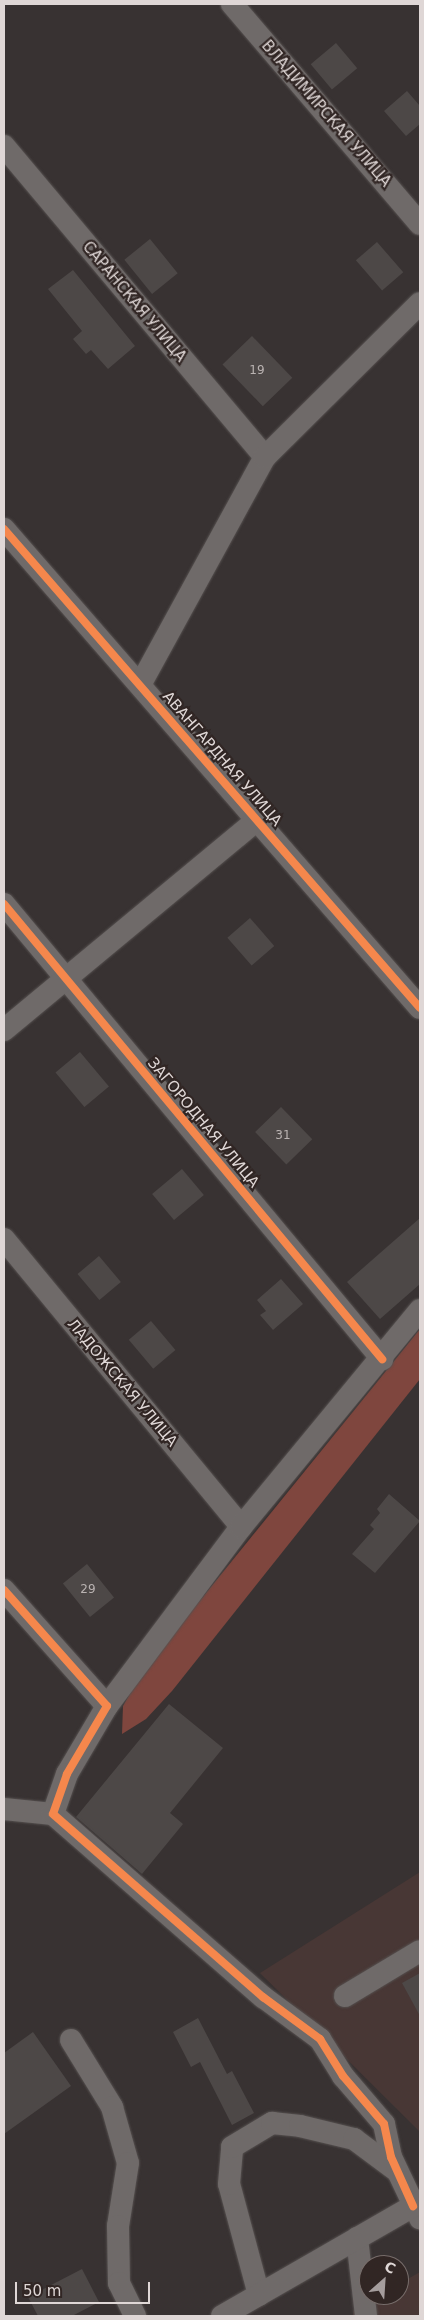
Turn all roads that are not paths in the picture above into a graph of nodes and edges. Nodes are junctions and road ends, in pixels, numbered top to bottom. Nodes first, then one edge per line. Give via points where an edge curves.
1 (232, 4) edge
2 (4, 146) edge
3 (420, 224) edge
4 (420, 303) edge
5 (265, 457) junction
6 (4, 529) edge
7 (140, 685) junction
8 (257, 820) junction
9 (4, 904) edge
10 (66, 979) junction
11 (420, 1008) edge
12 (4, 1030) edge
13 (4, 1239) edge
14 (420, 1310) edge
15 (382, 1359) junction
16 (241, 1527) junction
17 (4, 1590) edge
18 (107, 1706) junction
19 (4, 1809) edge
20 (53, 1814) junction
21 (420, 1950) edge
22 (345, 1996) dead end
23 (71, 2040) dead end
24 (397, 2170) junction
25 (418, 2209) edge
26 (357, 2238) junction
27 (259, 2295) junction
28 (135, 2316) edge
29 (222, 2316) edge
30 (366, 2316) edge

1 - 3 street, ВЛАДИМИРСКАЯ УЛИЦА
2 - 5 street, САРАНСКАЯ УЛИЦА
4 - 5 street
5 - 7 street
6 - 7 street, АВАНГАРДНАЯ УЛИЦА
7 - 8 street, АВАНГАРДНАЯ УЛИЦА
8 - 10 street
8 - 11 street, АВАНГАРДНАЯ УЛИЦА
9 - 10 street, ЗАГОРОДНАЯ УЛИЦА
10 - 12 street
10 - 15 street, ЗАГОРОДНАЯ УЛИЦА
13 - 16 street, ЛАДОЖСКАЯ УЛИЦА
14 - 15 street
15 - 16 street
16 - 18 street
17 - 18 street
18 - 20 street via 67,1774
19 - 20 street
20 - 24 street via 263,1997 320,2039 343,2076 384,2124
21 - 22 street
23 - 28 street via 112,2107 128,2162 118,2226 119,2283
24 - 25 street
24 - 27 street via 354,2139 300,2126 272,2123 232,2147 229,2184
25 - 26 street
26 - 27 street
26 - 30 street
27 - 29 street

